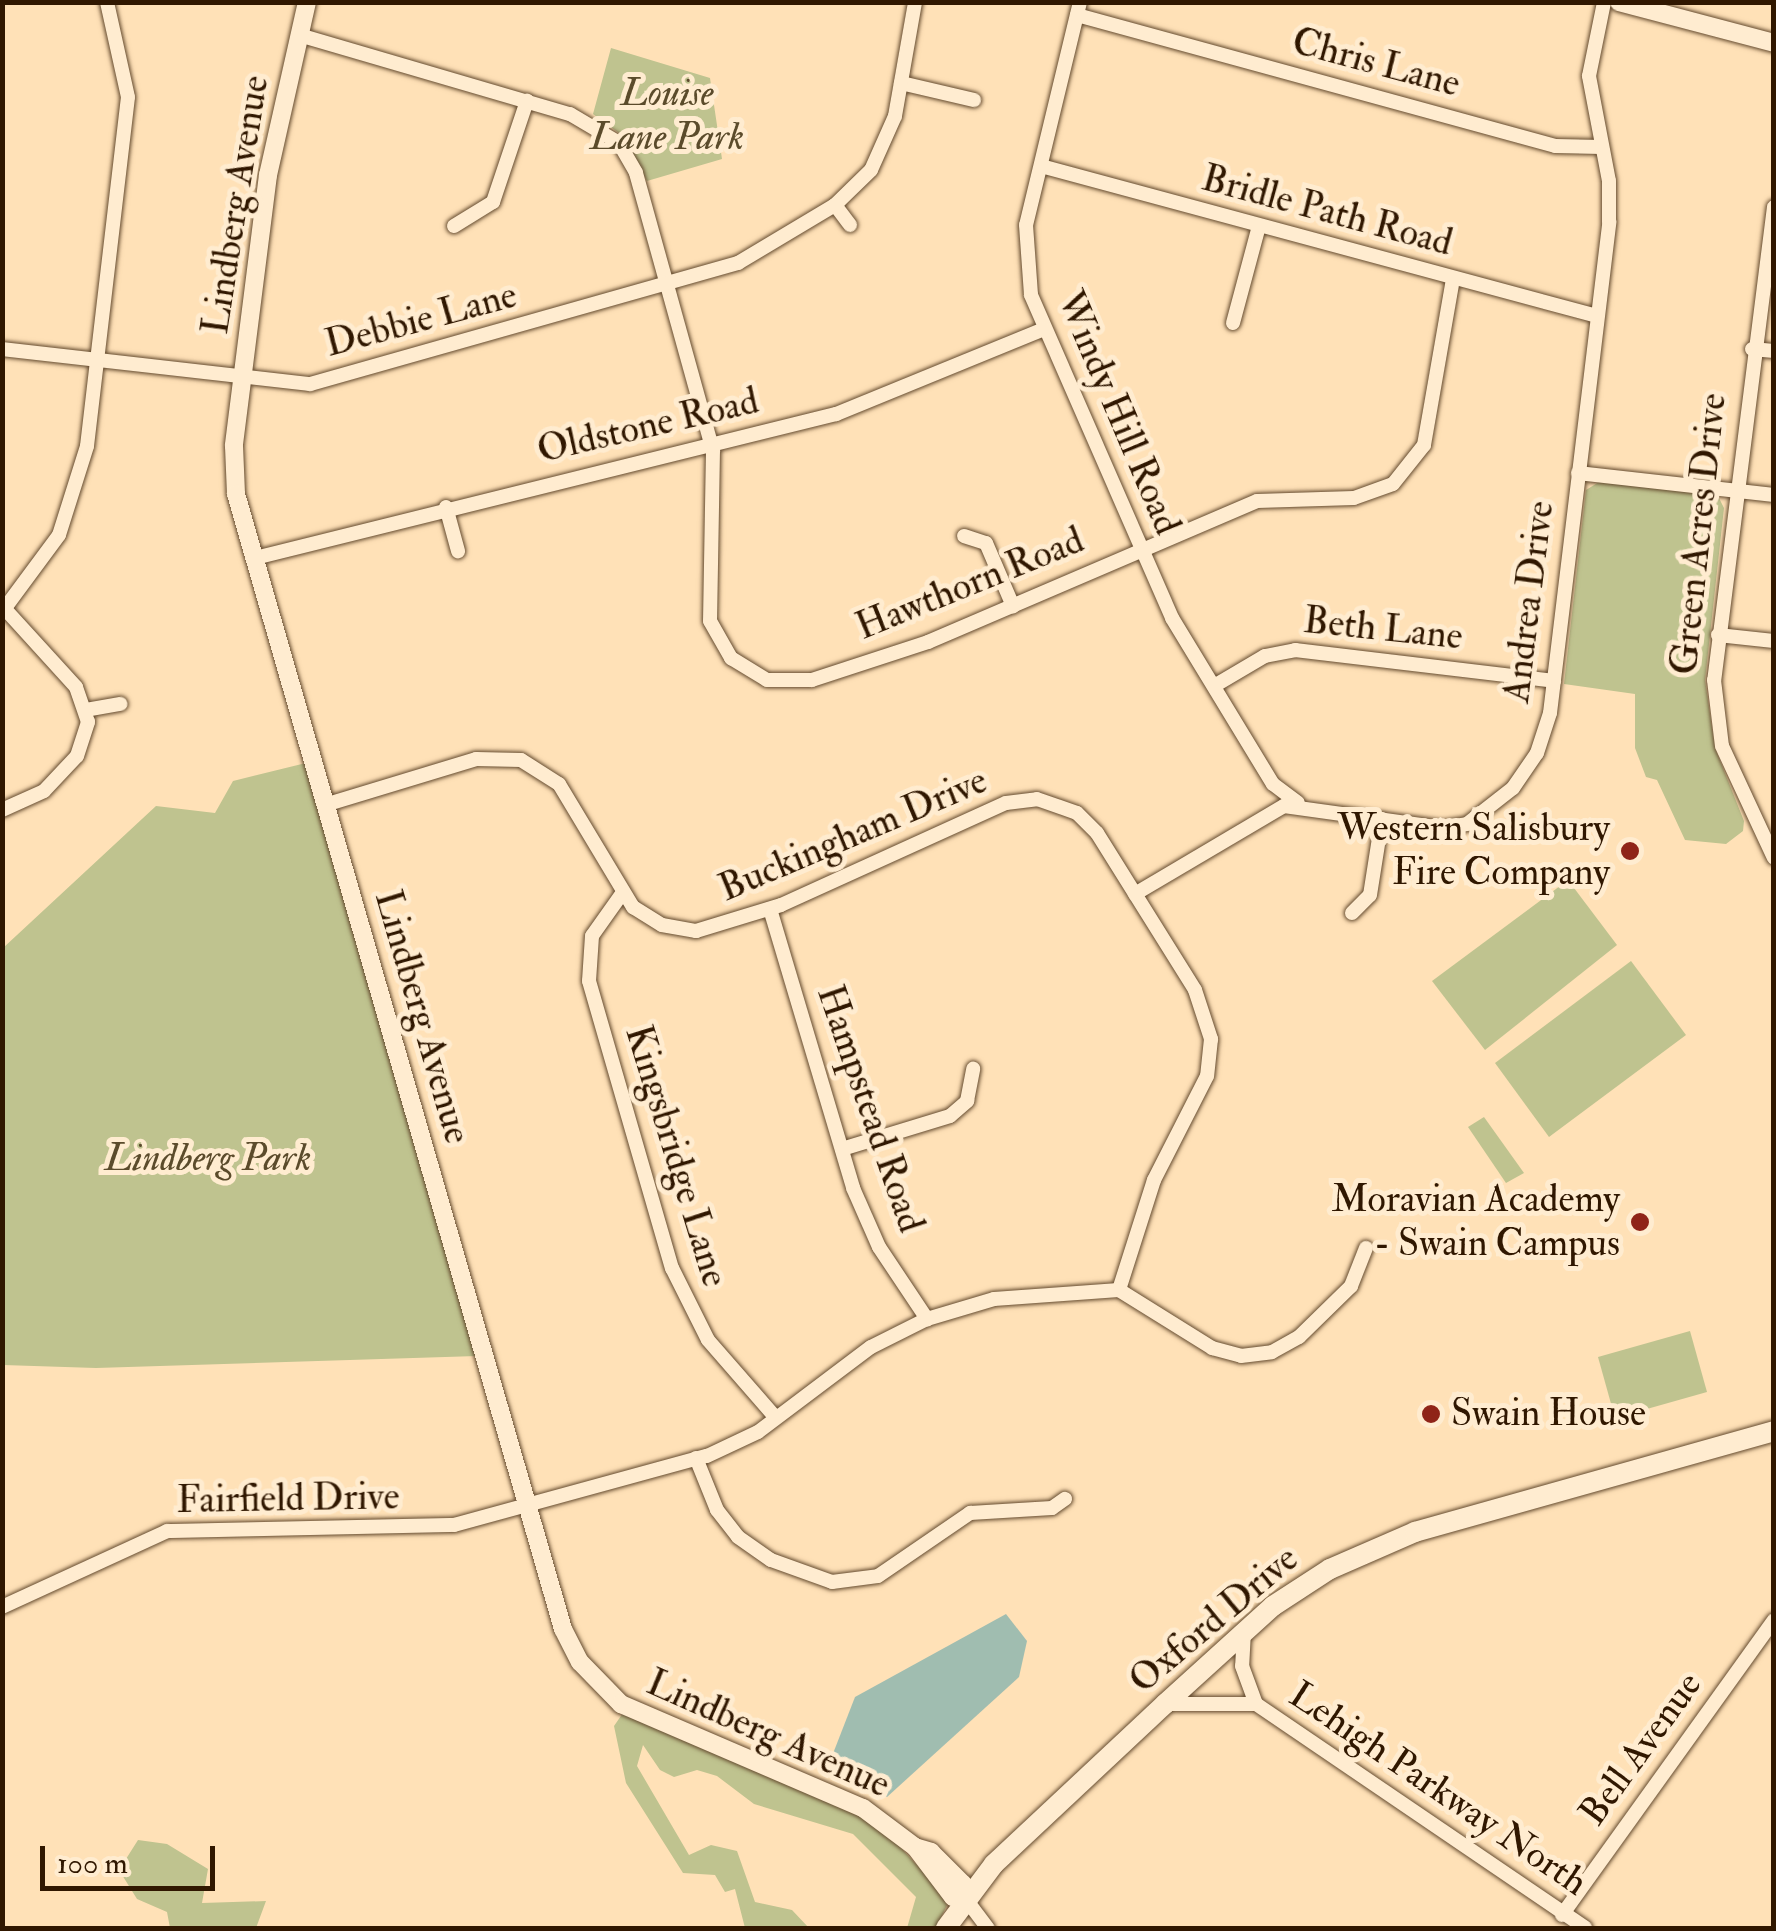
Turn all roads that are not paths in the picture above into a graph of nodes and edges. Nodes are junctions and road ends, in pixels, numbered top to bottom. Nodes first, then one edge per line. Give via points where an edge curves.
1 (107, 2) edge
2 (307, 2) edge
3 (915, 2) edge
4 (1604, 2) edge
5 (1619, 2) edge
6 (1078, 9) edge
7 (299, 35) junction
8 (1774, 43) edge
9 (900, 83) junction
10 (974, 100) dead end
11 (527, 102) junction
12 (1602, 146) junction
13 (1041, 166) junction
14 (835, 205) junction
15 (1774, 207) edge
16 (454, 226) dead end
17 (850, 226) dead end
18 (1259, 226) junction
19 (1453, 279) junction
20 (667, 284) junction
21 (1596, 316) junction
22 (1233, 324) dead end
23 (1044, 329) junction
24 (2, 349) edge
25 (1752, 349) junction
26 (1774, 351) edge
27 (98, 359) junction
28 (242, 379) junction
29 (712, 450) junction
30 (1578, 473) junction
31 (1734, 491) junction
32 (1774, 495) edge
33 (446, 507) junction
34 (964, 536) dead end
35 (1140, 550) junction
36 (458, 551) dead end
37 (256, 558) junction
38 (1014, 606) junction
39 (4, 611) edge
40 (1718, 636) junction
41 (1774, 641) edge
42 (1554, 681) junction
43 (1214, 686) junction
44 (120, 704) dead end
45 (86, 710) junction
46 (328, 804) junction
47 (1304, 805) junction
48 (2, 810) edge
49 (1382, 819) junction
50 (1774, 858) edge
51 (1135, 894) junction
52 (621, 895) junction
53 (770, 910) junction
54 (1352, 913) dead end
55 (973, 1070) dead end
56 (842, 1149) junction
57 (1366, 1248) dead end
58 (1119, 1290) junction
59 (927, 1319) junction
60 (776, 1418) junction
61 (1774, 1431) edge
62 (696, 1458) junction
63 (1065, 1499) dead end
64 (528, 1504) junction
65 (2, 1607) edge
66 (1774, 1620) edge
67 (1244, 1631) junction
68 (1165, 1704) junction
69 (1256, 1704) junction
70 (965, 1898) junction
71 (1562, 1915) junction
72 (946, 1928) edge
73 (988, 1928) edge
74 (1584, 1928) edge

1 - 27 street via 128,97
2 - 7 street, Lindberg Avenue
3 - 9 street, Debbie Lane
4 - 12 street, Andrea Drive via 1588,76
5 - 8 street
6 - 12 street, Chris Lane via 1555,146
6 - 13 street, Windy Hill Road
7 - 11 street, Hawthorn Road
7 - 28 street, Lindberg Avenue via 270,162
9 - 10 street
9 - 14 street, Debbie Lane via 882,153
11 - 16 street via 493,202
11 - 20 street, Hawthorn Road via 588,121 618,143 636,173
12 - 21 street, Andrea Drive via 1610,202
13 - 18 street, Bridle Path Road
13 - 23 street, Windy Hill Road via 1024,263
14 - 17 street
14 - 20 street, Debbie Lane via 738,264
15 - 25 street, Green Acres Drive
18 - 19 street, Bridle Path Road
18 - 22 street
19 - 21 street, Bridle Path Road
19 - 35 street, Hawthorn Road via 1428,431 1406,474 1368,496 1257,500
20 - 28 street, Debbie Lane via 327,381
20 - 29 street, Hawthorn Road
21 - 30 street, Andrea Drive
23 - 29 street, Oldstone Road via 864,405
23 - 35 street, Windy Hill Road
24 - 27 street, Debbie Lane
25 - 26 street
25 - 31 street, Green Acres Drive
27 - 28 street, Debbie Lane
27 - 39 street via 72,508 44,562
28 - 37 street, Lindberg Avenue via 234,474
29 - 33 street, Oldstone Road
29 - 38 street, Hawthorn Road via 710,620 722,648 754,674 812,680
30 - 31 street
30 - 42 street, Andrea Drive
31 - 32 street
31 - 40 street, Green Acres Drive
33 - 36 street
33 - 37 street, Oldstone Road
34 - 38 street via 986,543
35 - 38 street, Hawthorn Road
35 - 43 street, Windy Hill Road
37 - 46 street, Lindberg Avenue
39 - 45 street via 76,687
40 - 41 street
40 - 50 street, Green Acres Drive via 1714,702 1722,746
42 - 43 street, Beth Lane via 1295,650 1265,656
42 - 49 street, Andrea Drive via 1537,753 1498,803 1454,828
43 - 47 street, Windy Hill Road via 1273,784
44 - 45 street
45 - 48 street via 77,756 36,797
46 - 52 street, Buckingham Drive via 476,759 521,760 559,784
46 - 64 street, Lindberg Avenue
47 - 49 street, Andrea Drive
47 - 51 street, Andrea Drive via 1273,810
49 - 54 street via 1370,895
51 - 53 street, Buckingham Drive via 1088,822 1064,806 1023,799
51 - 58 street, Buckingham Drive via 1202,1003 1210,1058 1200,1093 1150,1190
52 - 53 street, Buckingham Drive via 647,917 696,931
52 - 60 street, Kingsbridge Lane via 592,936 589,981 672,1268 708,1340
53 - 56 street, Hampstead Road
55 - 56 street via 967,1100 950,1116
56 - 59 street, Hampstead Road via 879,1247
57 - 58 street via 1351,1286 1298,1337 1258,1355 1212,1348
58 - 59 street, Fairfield Drive via 1017,1296
59 - 60 street, Fairfield Drive via 857,1355
60 - 62 street, Fairfield Drive via 744,1441
61 - 67 main road, Oxford Drive via 1386,1542 1304,1584
62 - 63 street via 717,1510 738,1537 771,1560 832,1582 878,1576 970,1513 1052,1508
62 - 64 street, Fairfield Drive
64 - 65 street, Fairfield Drive via 431,1528 166,1532
64 - 70 street, Lindberg Avenue via 563,1629 599,1685 640,1716 863,1808 931,1852 964,1884
66 - 71 street, Bell Avenue
67 - 68 main road, Oxford Drive
67 - 69 street, Lehigh Parkway North via 1242,1666
68 - 69 street, Lehigh Parkway North
68 - 70 main road, Oxford Drive
69 - 71 street, Lehigh Parkway North
70 - 72 main road, Oxford Drive
70 - 73 street, Lindberg Avenue
71 - 74 street, Lehigh Parkway North

